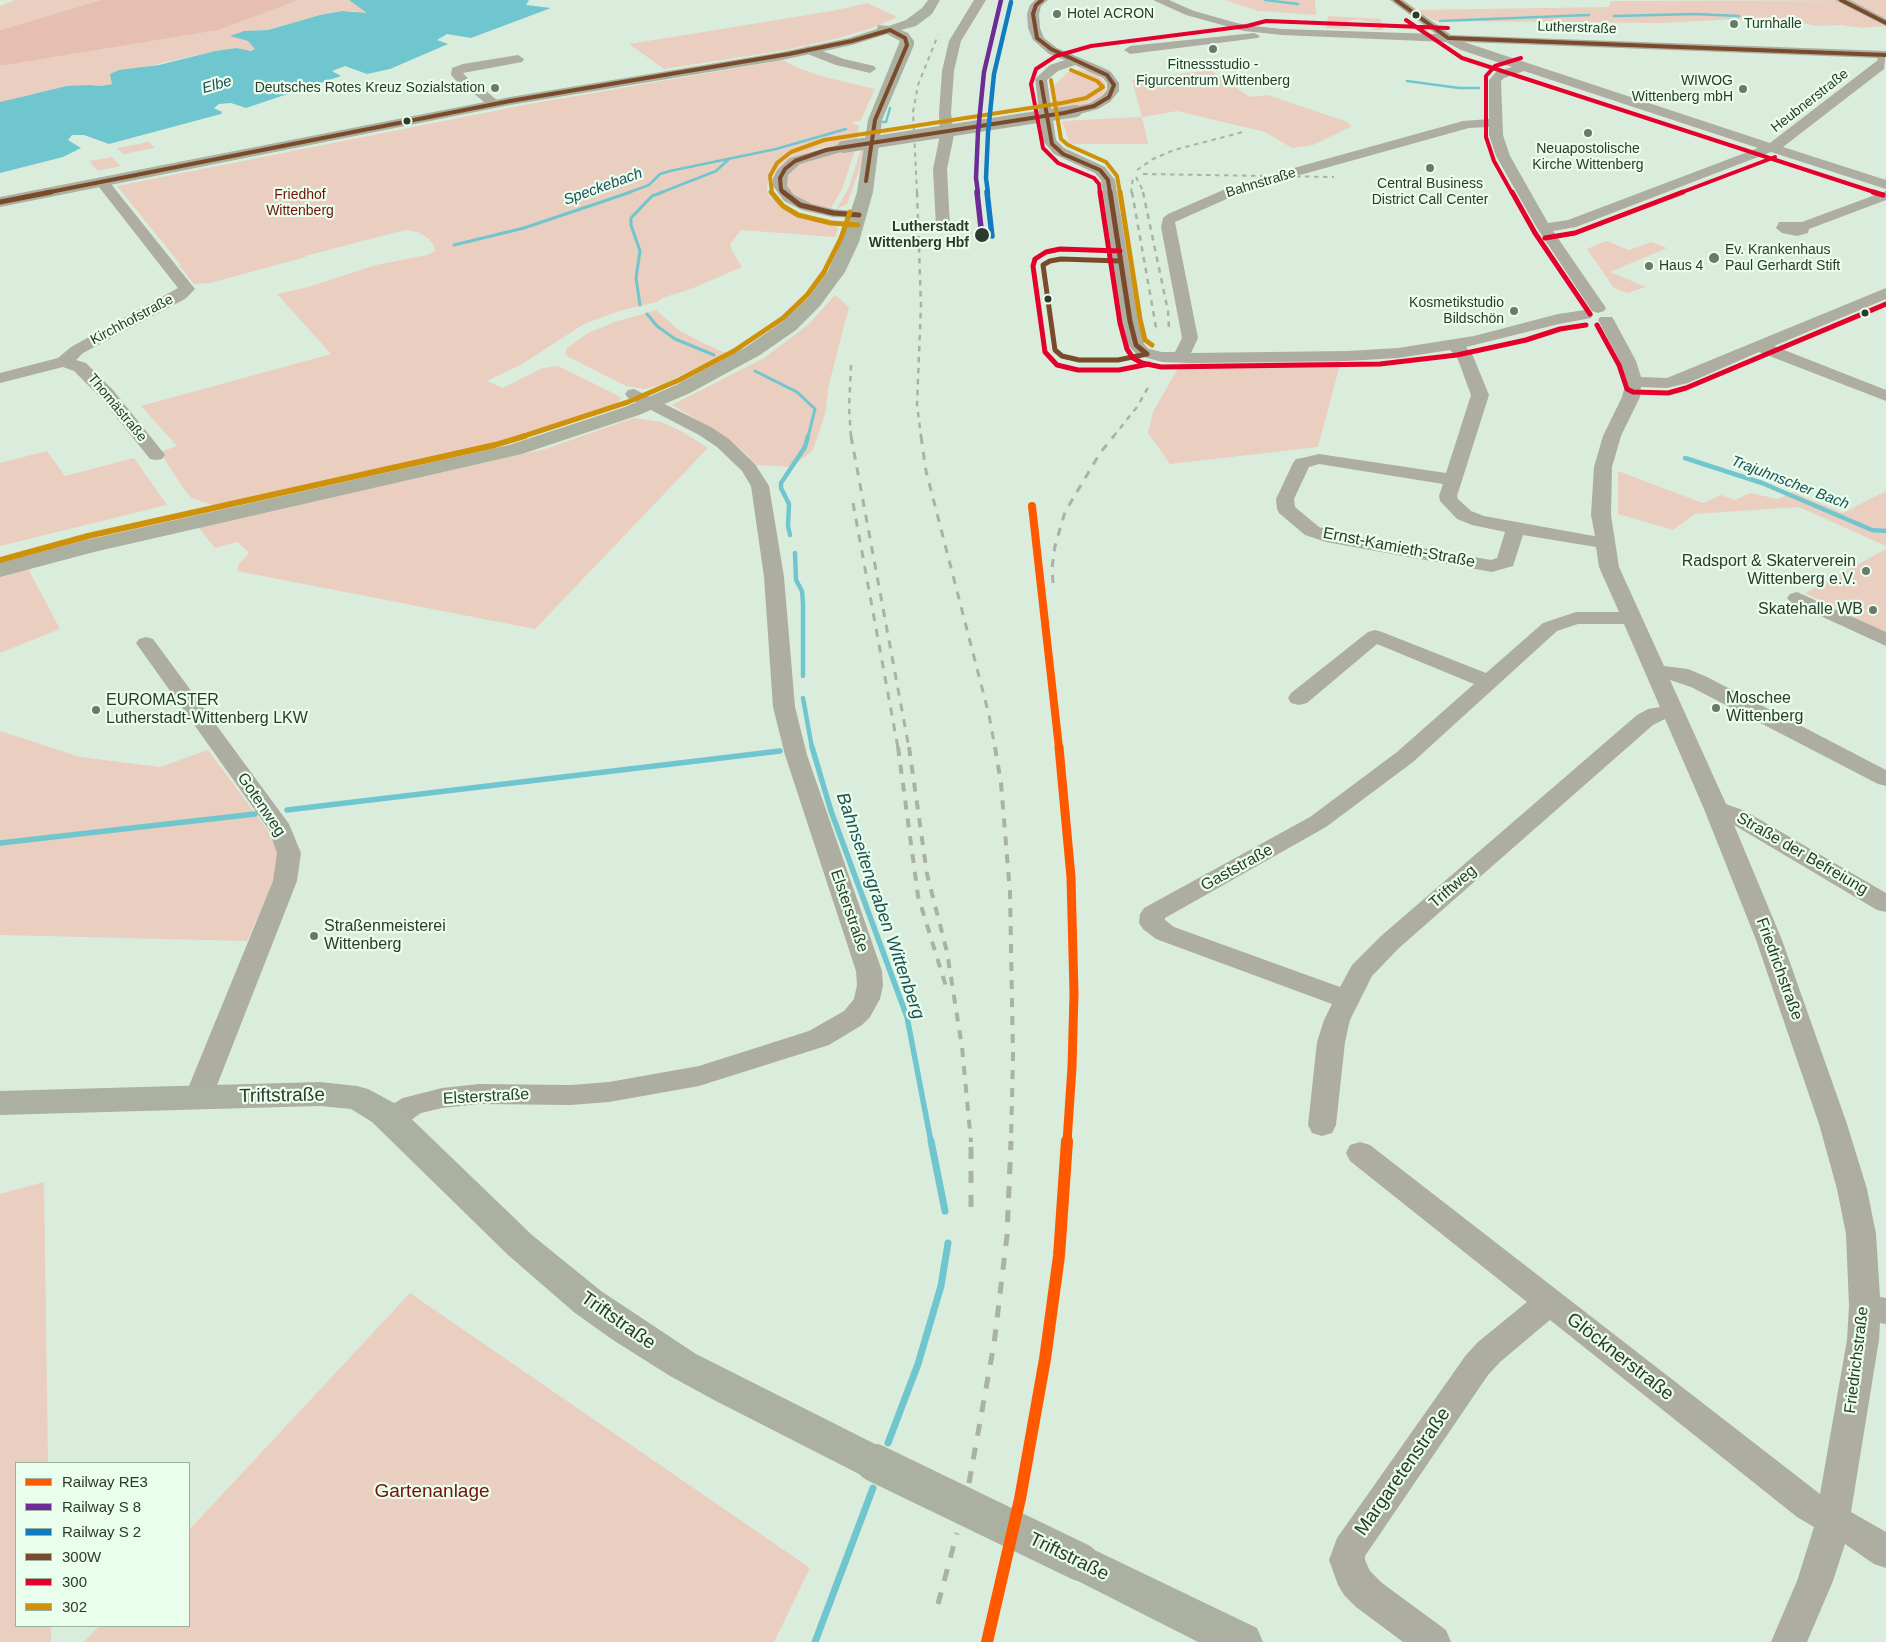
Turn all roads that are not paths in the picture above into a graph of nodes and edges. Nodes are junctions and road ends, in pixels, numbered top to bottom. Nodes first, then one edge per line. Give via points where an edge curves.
1 (920, 0) edge
2 (934, 0) edge
3 (980, 0) edge
4 (1042, 0) edge
5 (1159, 0) edge
6 (1396, 0) edge
7 (1841, 0) edge
8 (1886, 22) edge
9 (886, 29) junction
10 (1267, 31) junction
11 (1448, 38) junction
12 (809, 50) junction
13 (1130, 50) dead end
14 (1884, 54) edge
15 (518, 59) dead end
16 (1075, 60) junction
17 (1524, 67) junction
18 (870, 69) dead end
19 (494, 104) junction
20 (1494, 123) junction
21 (1771, 148) junction
22 (102, 182) junction
23 (1886, 187) edge
24 (1886, 195) edge
25 (0, 202) edge
26 (859, 215) junction
27 (943, 227) dead end
28 (1801, 227) dead end
29 (1544, 228) junction
30 (1886, 293) edge
31 (1596, 314) junction
32 (1455, 345) junction
33 (1758, 346) junction
34 (1181, 357) junction
35 (69, 364) junction
36 (0, 378) edge
37 (1634, 382) junction
38 (1886, 396) edge
39 (642, 399) junction
40 (156, 455) dead end
41 (1453, 480) junction
42 (1516, 527) junction
43 (1604, 542) junction
44 (0, 570) edge
45 (1797, 598) dead end
46 (1631, 618) junction
47 (1886, 640) edge
48 (146, 643) dead end
49 (1657, 672) junction
50 (1488, 682) junction
51 (1299, 698) dead end
52 (1674, 711) junction
53 (1886, 779) edge
54 (1716, 809) junction
55 (1886, 904) edge
56 (1346, 999) junction
57 (198, 1098) junction
58 (0, 1103) edge
59 (391, 1119) junction
60 (1322, 1125) dead end
61 (1360, 1153) dead end
62 (1549, 1302) junction
63 (1875, 1308) edge
64 (1833, 1521) junction
65 (1886, 1552) edge
66 (1242, 1642) edge
67 (1433, 1642) edge
68 (1790, 1642) edge

1 - 9 main road via 907,17
2 - 9 main road via 921,17
3 - 27 street via 955,42 949,64 946,135 940,169
4 - 16 street via 1033,14 1038,38 1048,48
5 - 10 street, Lutherstraße via 1218,22
6 - 11 street
7 - 8 street
9 - 12 main road
9 - 26 main road via 905,38 907,45 875,120
10 - 11 street, Lutherstraße
10 - 13 street, Lutherstraße
11 - 14 street, Lutherstraße
11 - 17 street via 1465,48
12 - 18 street
12 - 19 main road
14 - 21 street, Heubnerstraße via 1880,66
15 - 19 street via 456,71 468,85
16 - 26 street, bridge via 1105,74 1112,81 1114,88 1109,97 1076,111 818,152 795,161 782,173 780,186 788,198 807,207
16 - 34 street via 1053,68 1042,79 1050,141 1059,151 1100,170 1108,180 1137,348 1153,356
17 - 20 street via 1496,78
17 - 21 street
19 - 22 main road
20 - 29 street via 1503,156
20 - 34 street, Bahnstraße via 1468,124 1256,183 1173,217 1168,221 1168,227 1190,338
21 - 23 street
21 - 29 street, Heubnerstraße via 1571,224
22 - 25 main road
22 - 35 street, Kirchhofstraße via 188,289 71,353
24 - 28 street
26 - 39 main road via 836,272 796,320 739,360
29 - 31 street
30 - 33 street
31 - 32 street via 1558,319
31 - 37 street via 1628,361
32 - 34 street via 1372,355
32 - 41 street via 1465,356 1480,395
33 - 37 street via 1676,381
33 - 38 street
35 - 36 street, Kirchhofstraße
35 - 40 street, Thomästraße via 85,371 107,394
37 - 43 street, Friedrichstraße via 1631,397 1605,458 1601,506
39 - 44 main road via 585,428 496,455 90,546
39 - 59 street, Elsterstraße via 723,443 750,468 760,486 774,577 784,707 796,755 869,970 867,999 853,1018 819,1038 699,1076 609,1092 479,1094 442,1098 413,1105
41 - 42 street via 1448,496 1454,508 1479,521
41 - 42 street, Ernst-Kamieth-Straße via 1319,460 1302,462 1285,499 1286,508 1312,531 1333,538 1492,566 1506,562
42 - 43 street
43 - 46 street, Friedrichstraße via 1613,577
45 - 47 street
46 - 49 street, Friedrichstraße
46 - 50 street, Gaststraße via 1588,618 1558,623 1537,637
48 - 57 street, Gotenweg via 281,829 289,853 285,882
49 - 52 street, Friedrichstraße
49 - 53 street via 1680,674 1699,682
50 - 51 street via 1375,636
50 - 56 street, Gaststraße via 1405,757 1318,822 1153,914 1152,922 1165,933
52 - 54 street, Friedrichstraße
52 - 56 street, Triftweg via 1645,720 1390,942 1361,971
54 - 55 street, Straße der Befreiung via 1737,816
54 - 63 street, Friedrichstraße via 1769,940 1833,1124 1852,1190 1864,1266
56 - 60 street, Triftweg via 1331,1042
57 - 58 main road, Triftstraße
57 - 59 main road, Triftstraße via 347,1095 367,1102
59 - 66 main road, Triftstraße, bridge via 520,1245 581,1296 683,1365
61 - 62 street, Glöcknerstraße
62 - 64 street, Glöcknerstraße via 1809,1506
62 - 67 street, Margaretenstraße via 1477,1365 1349,1550 1347,1560 1357,1583
63 - 64 street, Friedrichstraße via 1863,1340
64 - 65 street, Glöcknerstraße
64 - 68 street, Friedrichstraße via 1816,1581

